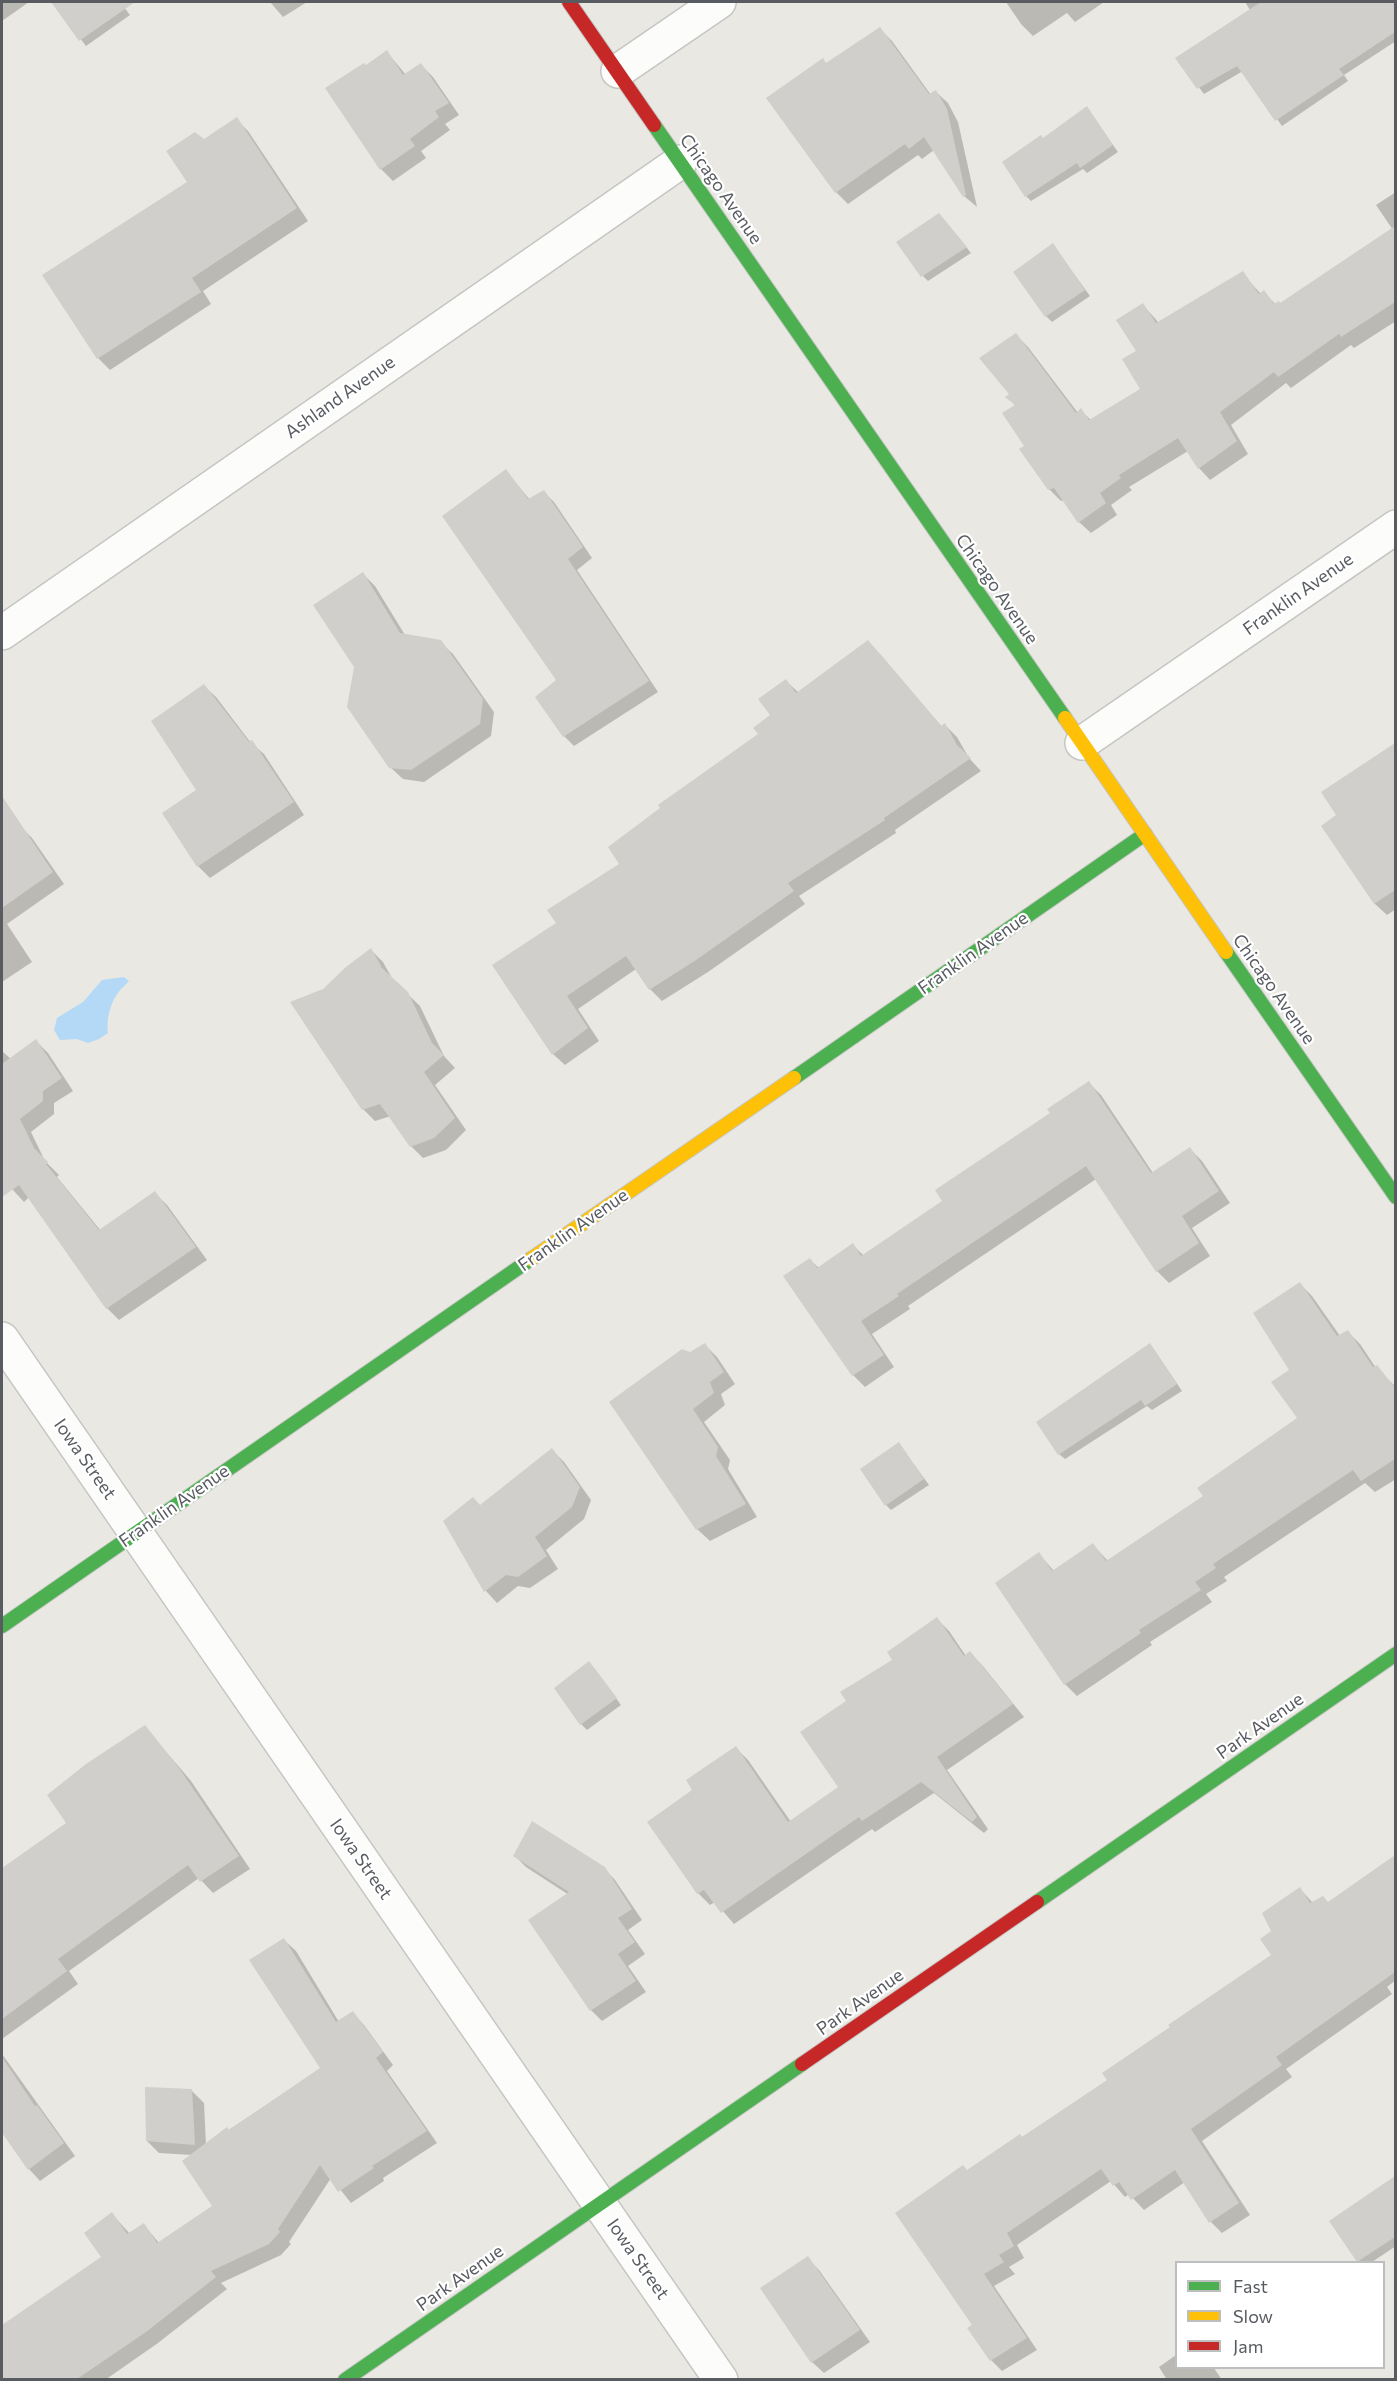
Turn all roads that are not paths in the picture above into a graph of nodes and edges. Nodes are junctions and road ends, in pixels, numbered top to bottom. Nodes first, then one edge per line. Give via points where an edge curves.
1 (569, 2) edge
2 (719, 2) edge
3 (618, 71) junction
4 (680, 162) junction
5 (1395, 527) edge
6 (2, 633) edge
7 (1082, 743) junction
8 (1145, 834) junction
9 (1395, 1197) edge
10 (2, 1339) edge
11 (135, 1533) junction
12 (2, 1626) edge
13 (1395, 1654) edge
14 (599, 2204) junction
15 (345, 2379) edge
16 (721, 2379) edge

1 - 3 street, Chicago Avenue
2 - 3 street
3 - 4 street, Chicago Avenue
4 - 6 street, Ashland Avenue
4 - 7 street, Chicago Avenue
5 - 7 street, Franklin Avenue
7 - 8 street, Chicago Avenue
8 - 9 street, Chicago Avenue
8 - 11 street, Franklin Avenue
10 - 11 street, Iowa Street
11 - 12 street, Franklin Avenue
11 - 14 street, Iowa Street
13 - 14 street, Park Avenue
14 - 15 street, Park Avenue
14 - 16 street, Iowa Street

